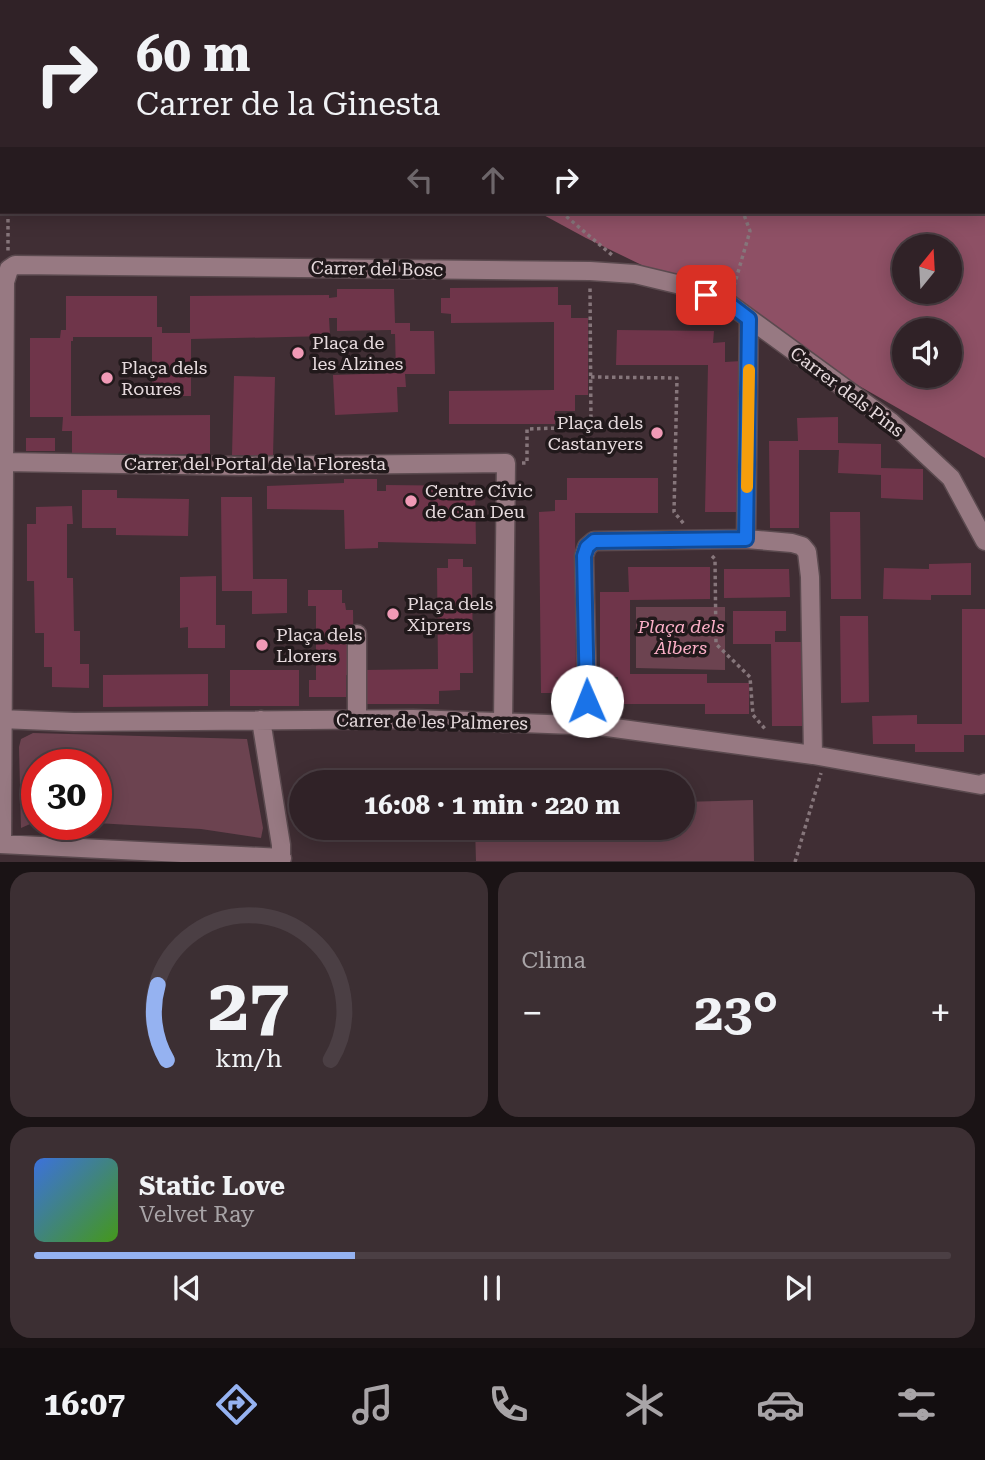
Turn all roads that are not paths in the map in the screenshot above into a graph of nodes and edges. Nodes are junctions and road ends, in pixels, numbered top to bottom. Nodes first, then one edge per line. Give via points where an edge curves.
1 (749, 319) junction
2 (4, 463) junction
3 (746, 539) junction
4 (985, 541) edge
5 (357, 634) dead end
6 (1, 719) edge
7 (261, 720) junction
8 (357, 720) junction
9 (503, 723) junction
10 (588, 725) junction
11 (819, 756) junction
12 (985, 783) edge
13 (8, 849) edge
14 (282, 860) edge

1 - 2 street, Carrer del Bosc via 729,304 685,286 635,274 15,265 7,276
1 - 3 street
1 - 4 street, Carrer dels Pins via 891,422 951,478
2 - 6 street
2 - 9 street, Carrer del Portal de la Floresta via 506,463
3 - 10 street via 594,541 587,547
3 - 11 street via 792,543 807,552
5 - 8 street
6 - 7 street, Carrer de les Palmeres
6 - 13 street
7 - 8 street, Carrer de les Palmeres
7 - 14 street
8 - 9 street, Carrer de les Palmeres
9 - 10 street, Carrer de les Palmeres
10 - 11 street, Carrer de les Palmeres
11 - 12 street, Carrer de les Palmeres
13 - 14 street

